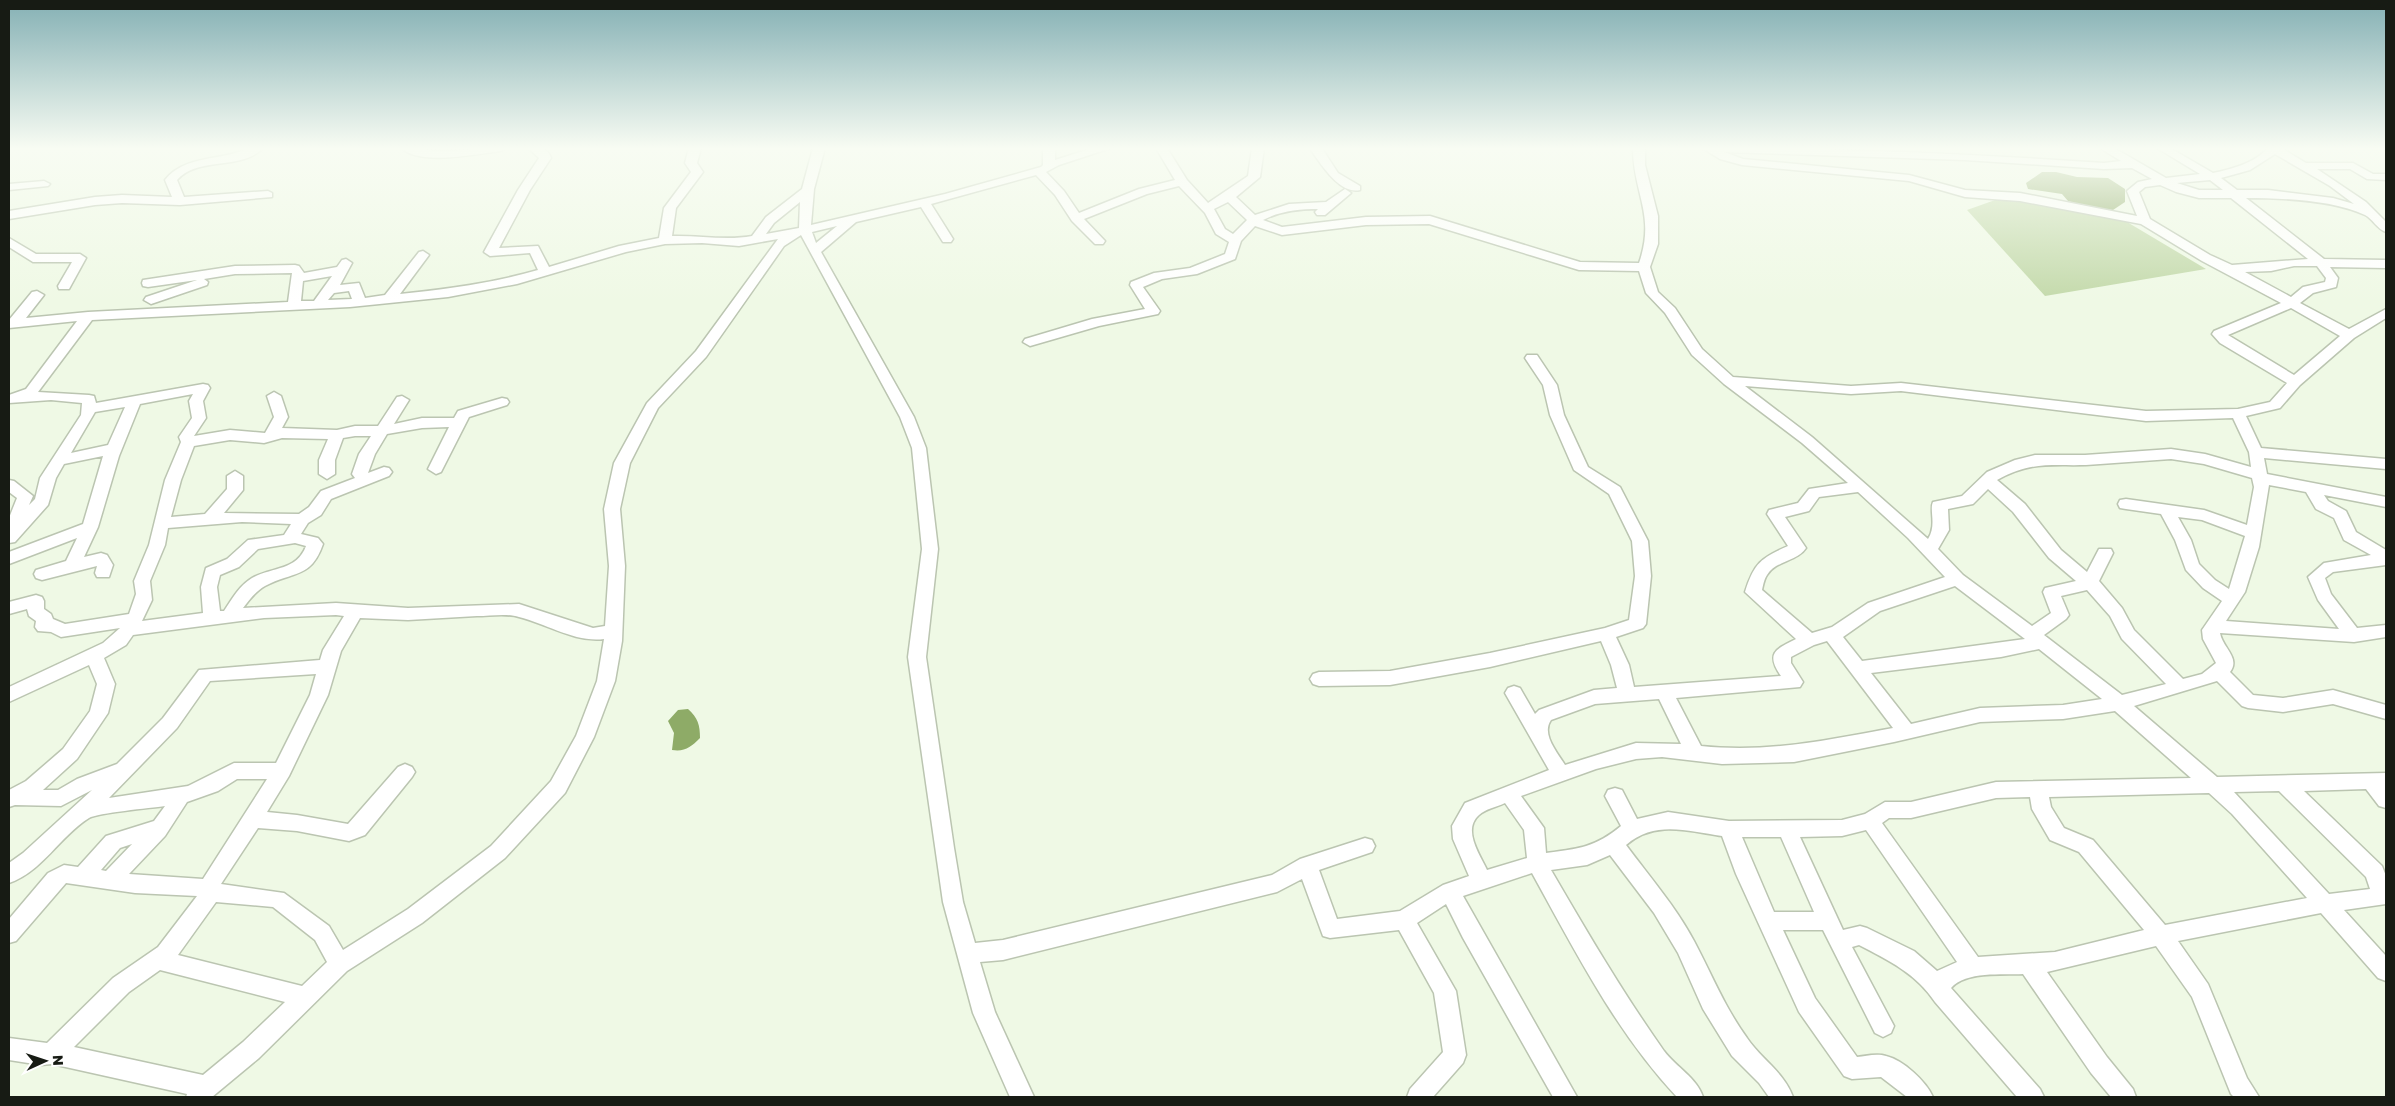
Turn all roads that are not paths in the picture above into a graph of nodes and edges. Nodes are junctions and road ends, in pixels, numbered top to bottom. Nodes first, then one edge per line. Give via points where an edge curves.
1 (114, 200) edge
2 (140, 200) edge
3 (200, 200) edge
4 (519, 200) edge
5 (676, 200) edge
6 (796, 200) edge
7 (806, 200) edge
8 (933, 200) edge
9 (1064, 200) edge
10 (1118, 200) edge
11 (1198, 200) edge
12 (1223, 200) edge
13 (1234, 200) edge
14 (1337, 200) edge
15 (1648, 200) edge
16 (2034, 200) edge
17 (2136, 200) edge
18 (2240, 200) edge
19 (2314, 200) edge
20 (2353, 200) edge
21 (180, 201) joint
22 (924, 202) junction
23 (1328, 206) junction
24 (1206, 209) junction
25 (2370, 213) junction
26 (9, 214) edge
27 (856, 218) junction
28 (1076, 218) junction
29 (1255, 221) junction
30 (2145, 221) junction
31 (1302, 228) junction
32 (2386, 228) edge
33 (801, 231) junction
34 (947, 239) dead end
35 (665, 240) junction
36 (755, 240) junction
37 (1099, 240) dead end
38 (1235, 241) junction
39 (9, 242) edge
40 (14, 250) edge
41 (814, 251) junction
42 (423, 255) dead end
43 (2321, 263) junction
44 (2386, 264) edge
45 (1644, 267) junction
46 (2230, 269) junction
47 (546, 272) junction
48 (217, 275) junction
49 (297, 278) junction
50 (148, 283) dead end
51 (64, 286) dead end
52 (330, 290) junction
53 (38, 295) dead end
54 (390, 298) junction
55 (151, 300) dead end
56 (360, 302) junction
57 (318, 304) junction
58 (2290, 304) junction
59 (294, 305) junction
60 (186, 311) junction
61 (2386, 313) edge
62 (88, 316) junction
63 (12, 324) edge
64 (2349, 335) junction
65 (1030, 342) dead end
66 (1532, 358) dead end
67 (1729, 381) junction
68 (2295, 382) junction
69 (274, 396) dead end
70 (16, 398) edge
71 (402, 400) dead end
72 (134, 402) junction
73 (502, 402) dead end
74 (88, 410) junction
75 (2238, 413) junction
76 (459, 422) junction
77 (381, 431) junction
78 (338, 435) junction
79 (271, 436) junction
80 (188, 442) junction
81 (114, 448) junction
82 (2256, 452) junction
83 (60, 460) junction
84 (2386, 464) edge
85 (436, 469) dead end
86 (384, 472) dead end
87 (327, 474) dead end
88 (360, 474) dead end
89 (235, 476) dead end
90 (2260, 476) junction
91 (1987, 480) junction
92 (9, 485) edge
93 (1861, 487) junction
94 (2311, 488) junction
95 (2386, 502) edge
96 (2126, 504) dead end
97 (2166, 509) junction
98 (210, 519) junction
99 (302, 519) junction
100 (161, 523) junction
101 (90, 527) junction
102 (2252, 533) junction
103 (9, 537) edge
104 (294, 538) junction
105 (1929, 550) junction
106 (2105, 553) dead end
107 (9, 558) edge
108 (2386, 558) edge
109 (72, 565) junction
110 (103, 573) dead end
111 (42, 574) dead end
112 (1957, 580) junction
113 (2089, 584) junction
114 (2232, 599) junction
115 (9, 608) edge
116 (355, 612) junction
117 (221, 617) junction
118 (132, 624) junction
119 (2212, 626) junction
120 (613, 631) junction
121 (2386, 631) edge
122 (1606, 634) junction
123 (1831, 634) junction
124 (2354, 636) junction
125 (2037, 639) junction
126 (1808, 640) junction
127 (94, 655) junction
128 (328, 666) junction
129 (1859, 668) junction
130 (2218, 671) junction
131 (1319, 679) dead end
132 (2179, 686) junction
133 (1514, 693) dead end
134 (1627, 693) junction
135 (1665, 693) junction
136 (9, 696) edge
137 (2120, 703) junction
138 (2386, 712) edge
139 (1907, 732) junction
140 (1538, 738) junction
141 (1695, 753) junction
142 (125, 770) junction
143 (282, 771) junction
144 (405, 772) dead end
145 (1561, 775) junction
146 (2379, 782) edge
147 (2215, 785) junction
148 (2285, 785) junction
149 (2038, 789) junction
150 (1508, 793) junction
151 (181, 796) junction
152 (1615, 796) dead end
153 (11, 798) edge
154 (2386, 800) edge
155 (85, 810) junction
156 (253, 819) junction
157 (1870, 821) junction
158 (160, 828) junction
159 (1632, 828) junction
160 (1729, 829) junction
161 (1787, 829) junction
162 (1613, 844) junction
163 (1365, 846) dead end
164 (1537, 863) junction
165 (1307, 865) junction
166 (9, 874) edge
167 (83, 876) junction
168 (110, 880) junction
169 (1482, 881) junction
170 (210, 890) junction
171 (1450, 891) junction
172 (2326, 903) junction
173 (1404, 920) junction
174 (1768, 921) junction
175 (1829, 921) junction
176 (9, 934) edge
177 (2161, 935) junction
178 (1838, 941) junction
179 (968, 953) junction
180 (159, 960) junction
181 (2028, 963) junction
182 (339, 964) junction
183 (1973, 967) junction
184 (2386, 971) edge
185 (1936, 984) junction
186 (306, 997) junction
187 (1883, 1026) dead end
188 (9, 1049) edge
189 (52, 1052) junction
190 (201, 1092) edge
191 (1016, 1092) edge
192 (1418, 1097) edge
193 (1566, 1097) edge
194 (1692, 1097) edge
195 (1782, 1097) edge
196 (1920, 1097) edge
197 (2032, 1097) edge
198 (2124, 1097) edge
199 (2248, 1097) edge

1 - 26 street
2 - 21 street
3 - 21 street
4 - 47 street via 490,252 534,249
5 - 35 street via 670,208
6 - 36 street via 770,220
7 - 33 street
8 - 22 street
9 - 28 street
10 - 28 street
11 - 24 street
12 - 24 street
13 - 29 street
14 - 23 street
15 - 45 street via 1652,216 1652,244
16 - 30 street
17 - 30 street
18 - 43 street
19 - 25 street
20 - 25 street
22 - 27 street
22 - 34 street
23 - 29 street via 1288,207
23 - 31 street
24 - 38 street via 1220,231
25 - 32 street
27 - 33 street
27 - 41 street
28 - 37 street
29 - 31 street via 1282,231
29 - 38 street
30 - 46 street
31 - 45 street via 1366,221 1430,220 1578,266
33 - 36 street
33 - 41 street
33 - 120 street via 780,242 701,354 652,406 622,463 612,509 617,566
35 - 36 street
35 - 47 street
38 - 65 street via 1231,256 1193,271 1159,276 1136,285 1153,311 1096,322
39 - 40 street
40 - 51 street via 33,258 80,258
41 - 179 street via 907,417 919,448 930,548 917,657 953,902
42 - 54 street
43 - 44 street
43 - 46 street via 2294,262
43 - 58 street via 2332,278 2331,284 2308,290
45 - 67 street via 1652,293 1670,311 1697,352
46 - 58 street
47 - 54 street via 448,293
48 - 49 street via 295,268
48 - 50 street
48 - 55 street
48 - 60 street via 186,303
49 - 52 street via 344,266
49 - 59 street
52 - 56 street via 354,286
52 - 57 street
53 - 63 street
54 - 56 street
56 - 57 street
57 - 59 street
58 - 64 street
58 - 68 street via 2219,334
59 - 60 street
60 - 62 street
61 - 64 street
62 - 63 street
62 - 70 street via 31,392
64 - 68 street
66 - 122 street via 1550,385 1557,415 1582,470 1615,491 1640,541 1643,576 1638,624
67 - 75 street via 1851,390 1910,387 2146,416
67 - 93 street via 1807,440
68 - 75 street via 2275,404
69 - 79 street via 281,417
70 - 74 street via 89,399
71 - 77 street
72 - 74 street
72 - 80 street via 202,388 196,401 199,418 186,436
72 - 81 street
73 - 76 street via 463,414
74 - 83 street
75 - 82 street
76 - 77 street via 422,423
76 - 85 street
77 - 78 street via 355,430
77 - 88 street
78 - 79 street via 281,432
78 - 87 street via 328,460
79 - 80 street via 230,435
80 - 100 street
81 - 83 street
81 - 101 street
82 - 84 street
82 - 90 street
83 - 103 street via 48,478 42,501
86 - 99 street via 326,494 315,511
89 - 98 street via 235,490
90 - 91 street via 2205,459 2157,454 2035,460 2020,463
90 - 94 street
90 - 102 street via 2262,487
91 - 105 street via 1968,500 1939,506 1941,536
91 - 113 street via 2019,508 2055,554
92 - 103 street via 25,496
93 - 105 street
93 - 126 street via 1814,493 1804,507 1775,514 1798,548 1778,556 1760,571 1753,592
94 - 95 street
94 - 108 street via 2322,506 2340,515 2350,536
96 - 97 street
97 - 102 street via 2208,516
97 - 114 street via 2183,540 2192,566 2209,584
98 - 99 street via 268,516
98 - 100 street
99 - 104 street via 292,535
100 - 118 street via 157,545 142,581 145,599
101 - 107 street
101 - 109 street
102 - 114 street via 2251,547
104 - 117 street via 254,544 233,563 212,572 209,587
104 - 117 street via 315,544 307,562 299,569 260,582
105 - 112 street
106 - 113 street
108 - 124 street via 2330,567 2316,577 2324,596
109 - 110 street via 101,559 105,565
109 - 111 street
112 - 123 street via 1874,608
112 - 125 street
113 - 125 street via 2050,592 2060,615
113 - 132 street via 2116,612 2130,637
114 - 119 street
115 - 118 street via 36,601 35,612 45,618 44,627 54,625 61,631
116 - 117 street via 336,608
116 - 120 street via 408,614 519,610 593,634
116 - 128 street via 332,650
117 - 118 street
118 - 127 street via 120,640
119 - 124 street via 2313,636
119 - 130 street via 2212,639 2225,664
120 - 182 street via 606,681 585,737 558,786 498,852 415,916
121 - 124 street
122 - 131 street via 1390,678
122 - 134 street via 1620,665
123 - 126 street
123 - 129 street
125 - 129 street via 2001,650
125 - 137 street
126 - 135 street via 1781,656 1782,664 1794,682
127 - 136 street
127 - 153 street via 106,684 99,713 70,754 33,787
128 - 142 street via 205,675 170,723
128 - 143 street via 319,695
129 - 139 street
130 - 132 street via 2208,679
130 - 138 street via 2248,700 2283,705 2333,697
132 - 137 street
133 - 140 street
134 - 135 street
134 - 140 street via 1594,697 1545,715 1539,723
135 - 141 street
137 - 139 street via 2063,712 1980,715
137 - 147 street
139 - 141 street via 1794,754 1722,756
140 - 145 street
141 - 145 street via 1636,751
142 - 153 street via 84,785 61,798
142 - 155 street
143 - 151 street via 234,771 211,785
143 - 156 street
144 - 156 street via 358,829 349,833
145 - 150 street
146 - 148 street
146 - 154 street
147 - 148 street
147 - 149 street
147 - 172 street
148 - 172 street via 2375,872 2382,897
149 - 157 street via 1996,790 1911,810 1886,810
149 - 177 street via 2042,809 2057,834 2086,846
150 - 164 street via 1534,828
150 - 169 street via 1472,809 1462,826 1463,839
151 - 155 street
151 - 158 street
152 - 159 street
155 - 166 street
156 - 170 street via 213,878
157 - 161 street via 1842,828
157 - 183 street
158 - 167 street via 113,842
158 - 168 street
159 - 160 street via 1668,820
159 - 162 street
160 - 161 street
160 - 174 street
161 - 175 street
162 - 164 street via 1588,856
162 - 195 street via 1661,907 1686,948 1711,1002 1740,1048 1767,1075
163 - 165 street
164 - 169 street
164 - 194 street via 1596,968 1658,1061
165 - 173 street via 1330,929
165 - 179 street via 1277,884 1003,950
167 - 168 street
167 - 176 street via 64,874 55,879
168 - 170 street
169 - 171 street
170 - 180 street
170 - 182 street via 277,899 322,933
171 - 173 street
171 - 193 street
172 - 177 street
172 - 184 street
173 - 192 street via 1445,992 1455,1056
174 - 175 street
174 - 196 street via 1807,1005 1852,1068 1884,1066 1913,1086
175 - 178 street
177 - 181 street via 2054,962
177 - 199 street via 2200,991 2239,1086
178 - 185 street via 1860,935 1906,958
178 - 187 street
179 - 191 street via 984,1013
180 - 186 street
180 - 189 street via 121,985
181 - 183 street
181 - 198 street
182 - 186 street
183 - 185 street
185 - 197 street via 1942,995
186 - 190 street
188 - 189 street via 41,1054
189 - 190 street

